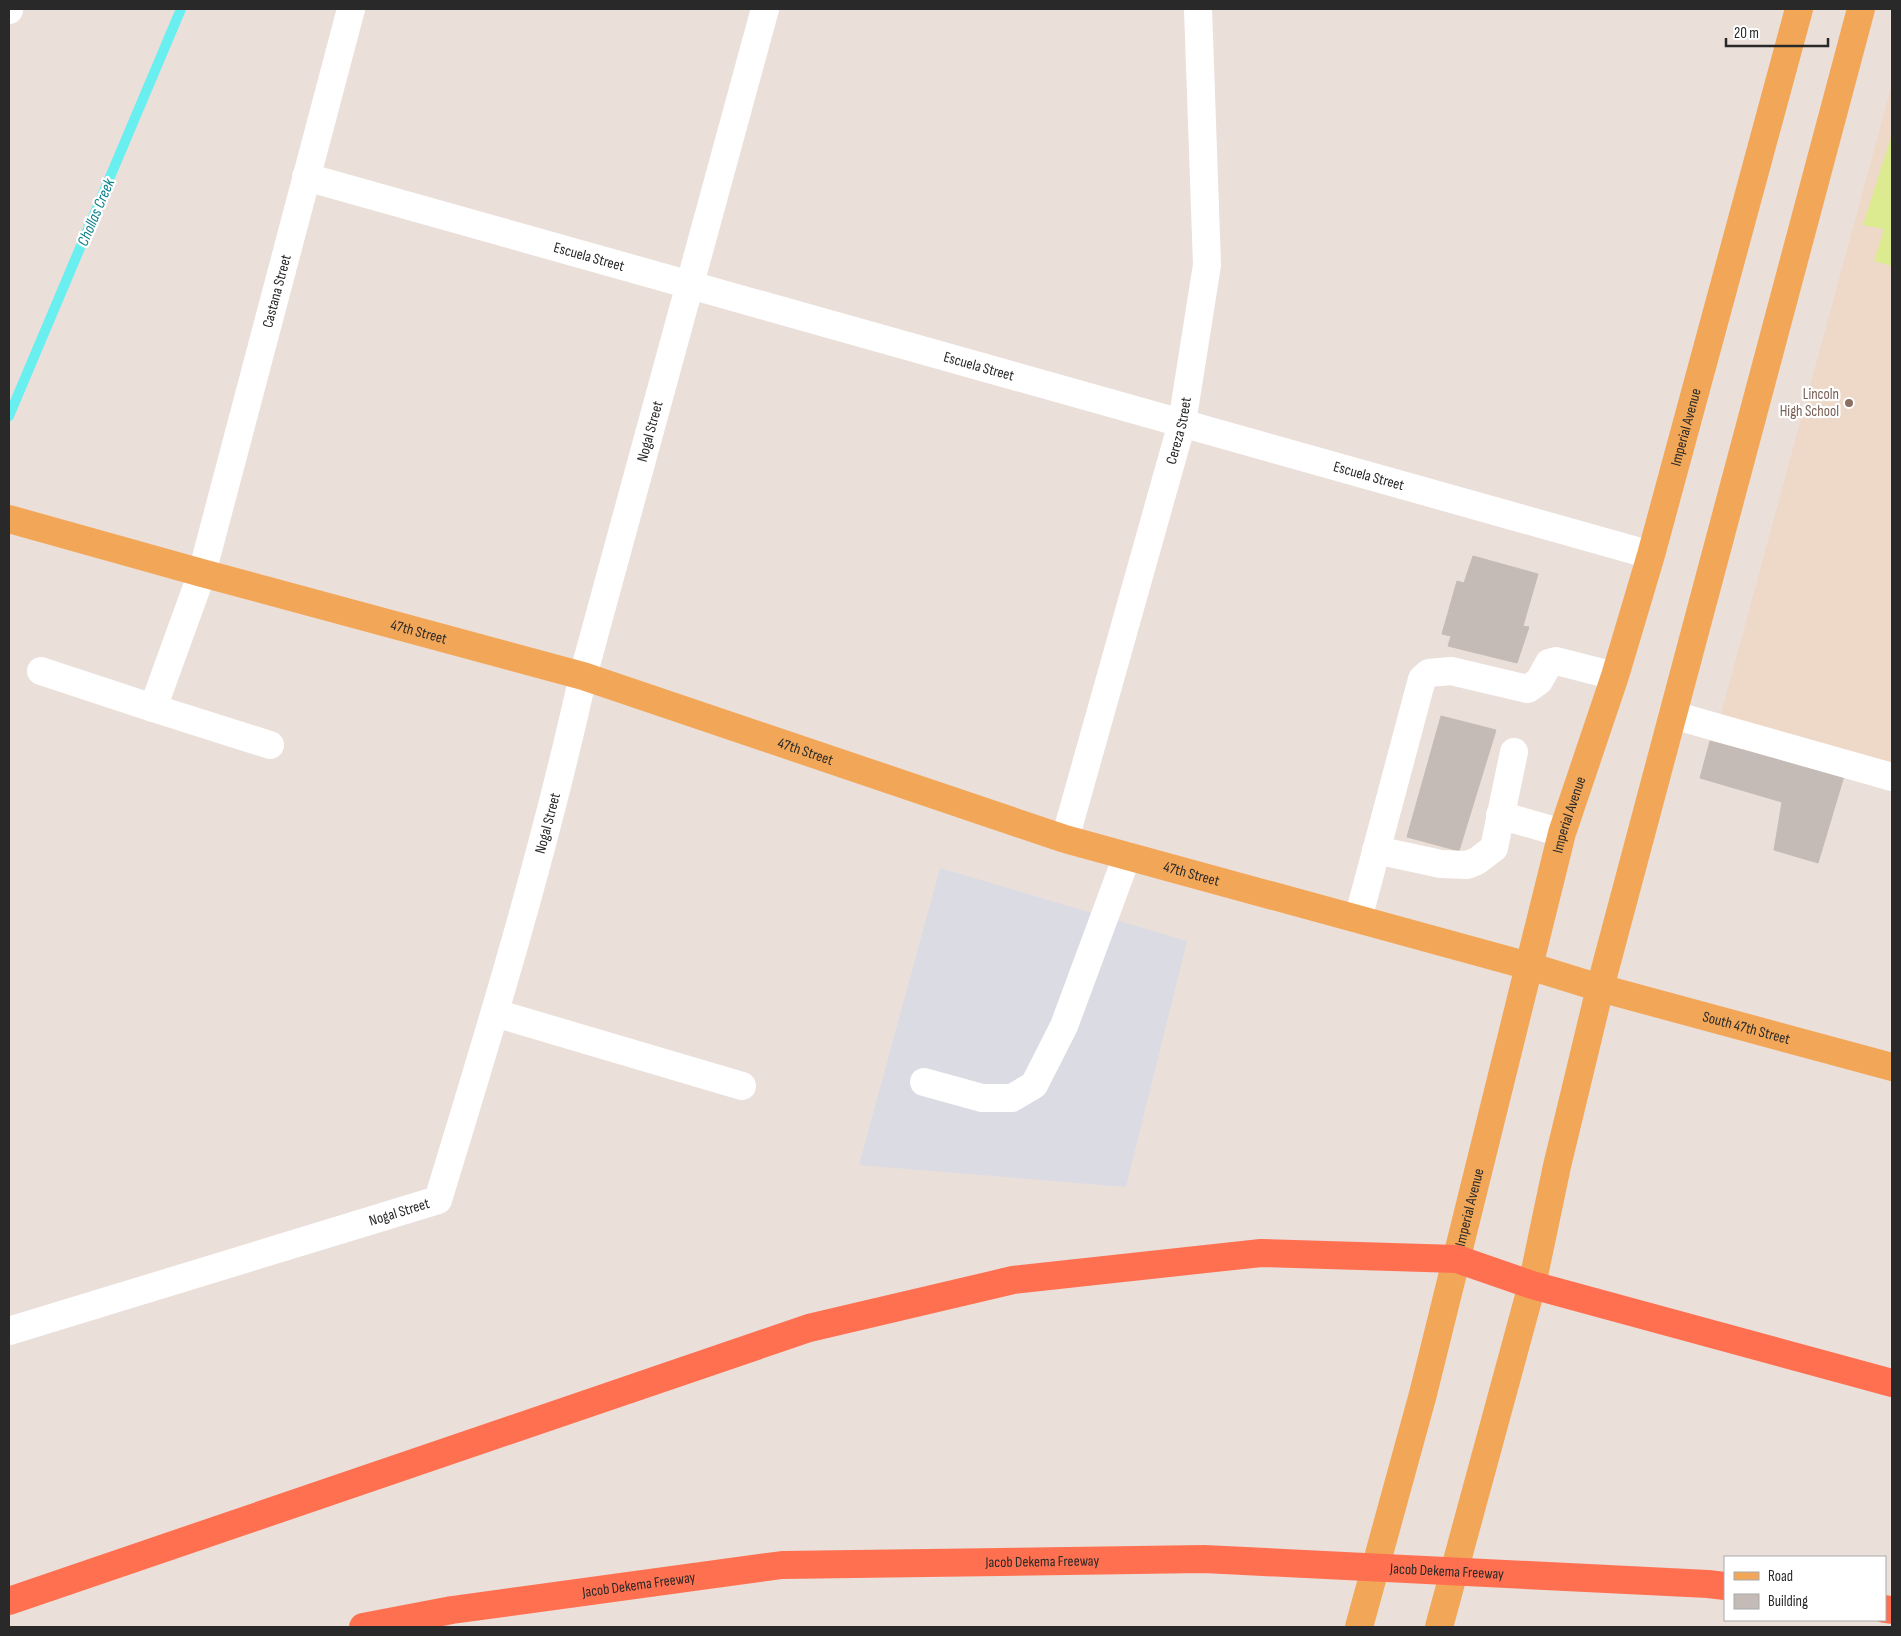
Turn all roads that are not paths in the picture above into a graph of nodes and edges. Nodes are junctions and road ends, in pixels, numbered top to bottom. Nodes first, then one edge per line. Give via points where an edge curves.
1 (352, 9) edge
2 (766, 9) edge
3 (1198, 9) edge
4 (1799, 9) edge
5 (1861, 9) edge
6 (306, 177) junction
7 (690, 284) junction
8 (1182, 423) junction
9 (9, 519) edge
10 (1651, 555) junction
11 (202, 573) junction
12 (41, 671) dead end
13 (583, 676) junction
14 (1615, 676) junction
15 (153, 708) junction
16 (1673, 714) junction
17 (270, 745) dead end
18 (1514, 752) dead end
19 (1892, 777) edge
20 (1500, 815) junction
21 (1562, 833) junction
22 (1065, 839) junction
23 (1376, 850) junction
24 (1127, 856) junction
25 (1358, 919) junction
26 (1529, 966) junction
27 (1600, 988) junction
28 (495, 1013) junction
29 (1892, 1067) edge
30 (924, 1082) dead end
31 (742, 1086) dead end
32 (1457, 1259) junction
33 (1532, 1285) junction
34 (9, 1331) edge
35 (1892, 1383) edge
36 (1724, 1586) edge
37 (9, 1601) edge
38 (363, 1627) edge
39 (1359, 1627) edge
40 (1439, 1627) edge

1 - 6 street, Castana Street
2 - 7 street, Nogal Street
3 - 8 street, Cereza Street via 1207,265
4 - 10 main road, Imperial Avenue
5 - 16 main road
6 - 7 street, Escuela Street
6 - 11 street, Castana Street
7 - 8 street, Escuela Street
7 - 13 street, Nogal Street
8 - 10 street, Escuela Street
8 - 22 street, Cereza Street
9 - 11 main road, 47th Street
10 - 14 main road, Imperial Avenue
11 - 13 main road, 47th Street
11 - 15 street, Castana Street
12 - 15 street
13 - 22 main road, 47th Street
13 - 28 street, Nogal Street via 565,758
14 - 21 main road, Imperial Avenue
14 - 23 street via 1556,661 1548,663 1539,681 1528,689 1451,671 1429,672 1422,679
15 - 17 street
16 - 19 street
16 - 27 main road
18 - 20 street
20 - 21 street
20 - 23 street via 1494,848 1467,865 1441,864
21 - 26 main road, Imperial Avenue
22 - 24 main road, 47th Street
23 - 25 street
24 - 25 main road, 47th Street
24 - 30 street via 1064,1026 1034,1085 1012,1098 982,1098
25 - 26 main road, 47th Street
26 - 27 main road, 47th Street
26 - 32 main road, Imperial Avenue
27 - 29 main road, South 47th Street
27 - 33 main road
28 - 31 street
28 - 34 street, Nogal Street via 438,1200
32 - 33 highway
32 - 37 highway via 1261,1253 1012,1280 828,1323
32 - 39 main road, Imperial Avenue
33 - 35 highway
33 - 40 main road
36 - 38 highway, Jacob Dekema Freeway via 1204,1559 782,1565 452,1610

